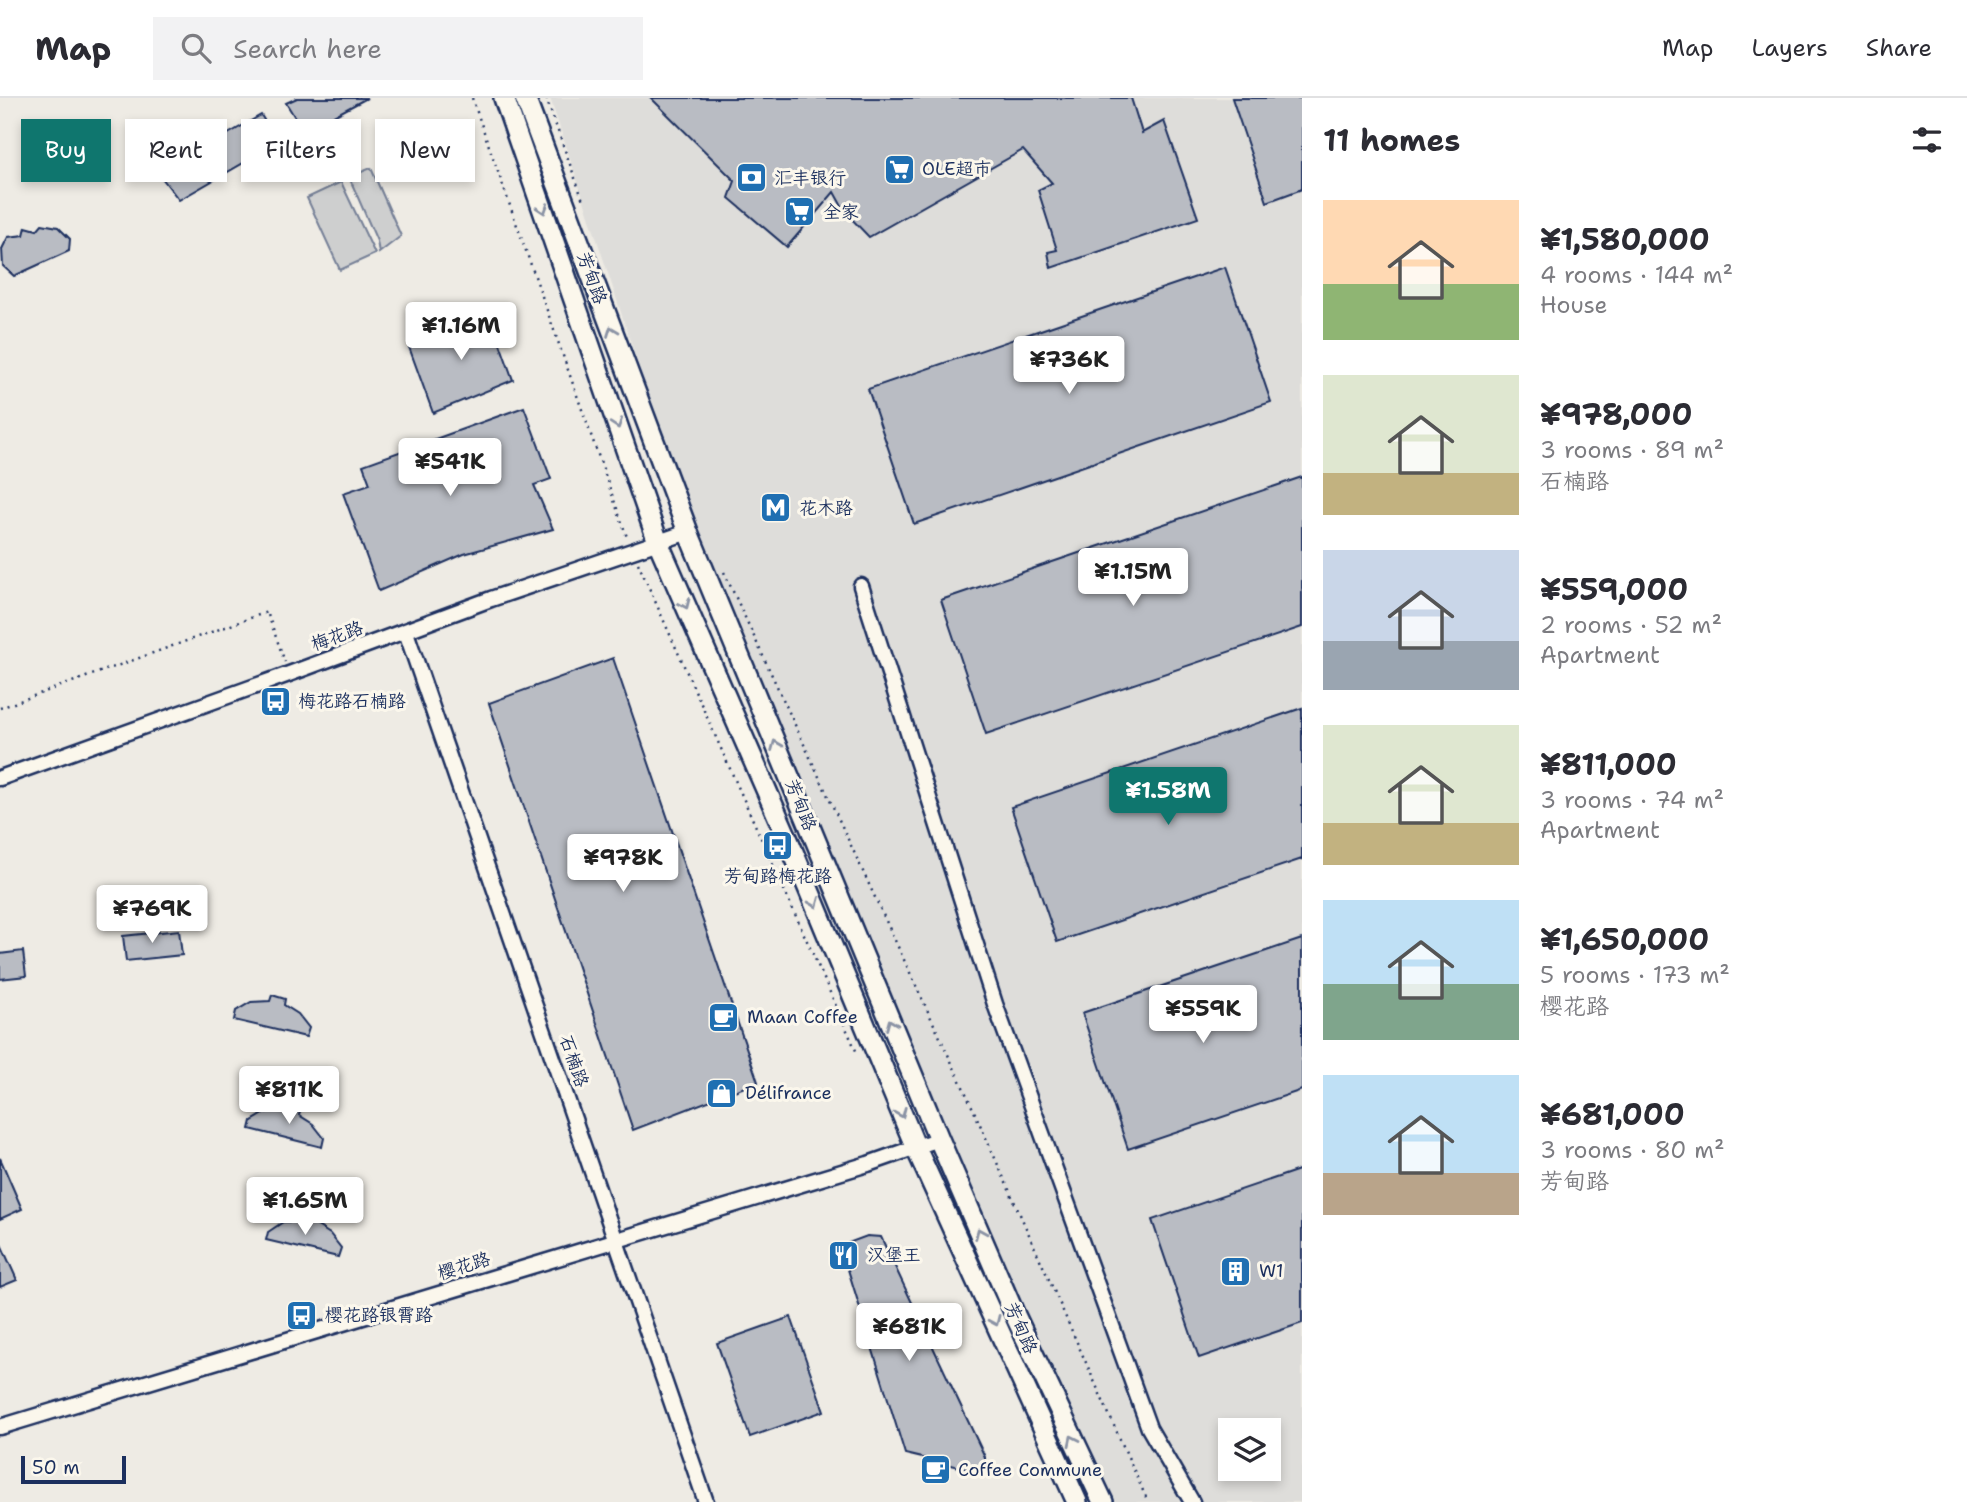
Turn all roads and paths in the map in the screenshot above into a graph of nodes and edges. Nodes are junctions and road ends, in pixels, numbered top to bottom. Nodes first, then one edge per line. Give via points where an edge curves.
1 (472, 98) edge
2 (504, 98) edge
3 (525, 98) edge
4 (546, 98) edge
5 (584, 203) dead end
6 (688, 532) junction
7 (658, 542) junction
8 (632, 550) junction
9 (722, 566) dead end
10 (861, 586) dead end
11 (406, 632) junction
12 (289, 674) junction
13 (0, 708) edge
14 (0, 778) edge
15 (862, 1065) dead end
16 (939, 1139) junction
17 (916, 1148) junction
18 (615, 1240) junction
19 (0, 1427) edge
20 (706, 1502) edge
21 (1077, 1502) edge
22 (1103, 1502) edge
23 (1148, 1502) edge
24 (1192, 1502) edge

1 - 8 path
2 -> 7 main road, 芳甸路
6 -> 3 main road, 芳甸路
4 - 5 path
6 - 7 street, 梅花路
16 -> 6 main road, 芳甸路
7 - 8 street, 梅花路
7 -> 17 main road, 芳甸路
8 - 11 street, 梅花路
8 - 15 path
9 - 23 path via 970,1102
10 - 24 street via 995,1004 1149,1428
11 - 12 street, 梅花路
11 - 18 street, 石楠路
12 - 13 path via 267,612
12 - 14 street, 梅花路
16 - 17 street, 樱花路
22 -> 16 main road, 芳甸路
17 - 18 street, 樱花路
17 -> 21 main road, 芳甸路
18 - 19 street, 樱花路
18 - 20 street, 石楠路

